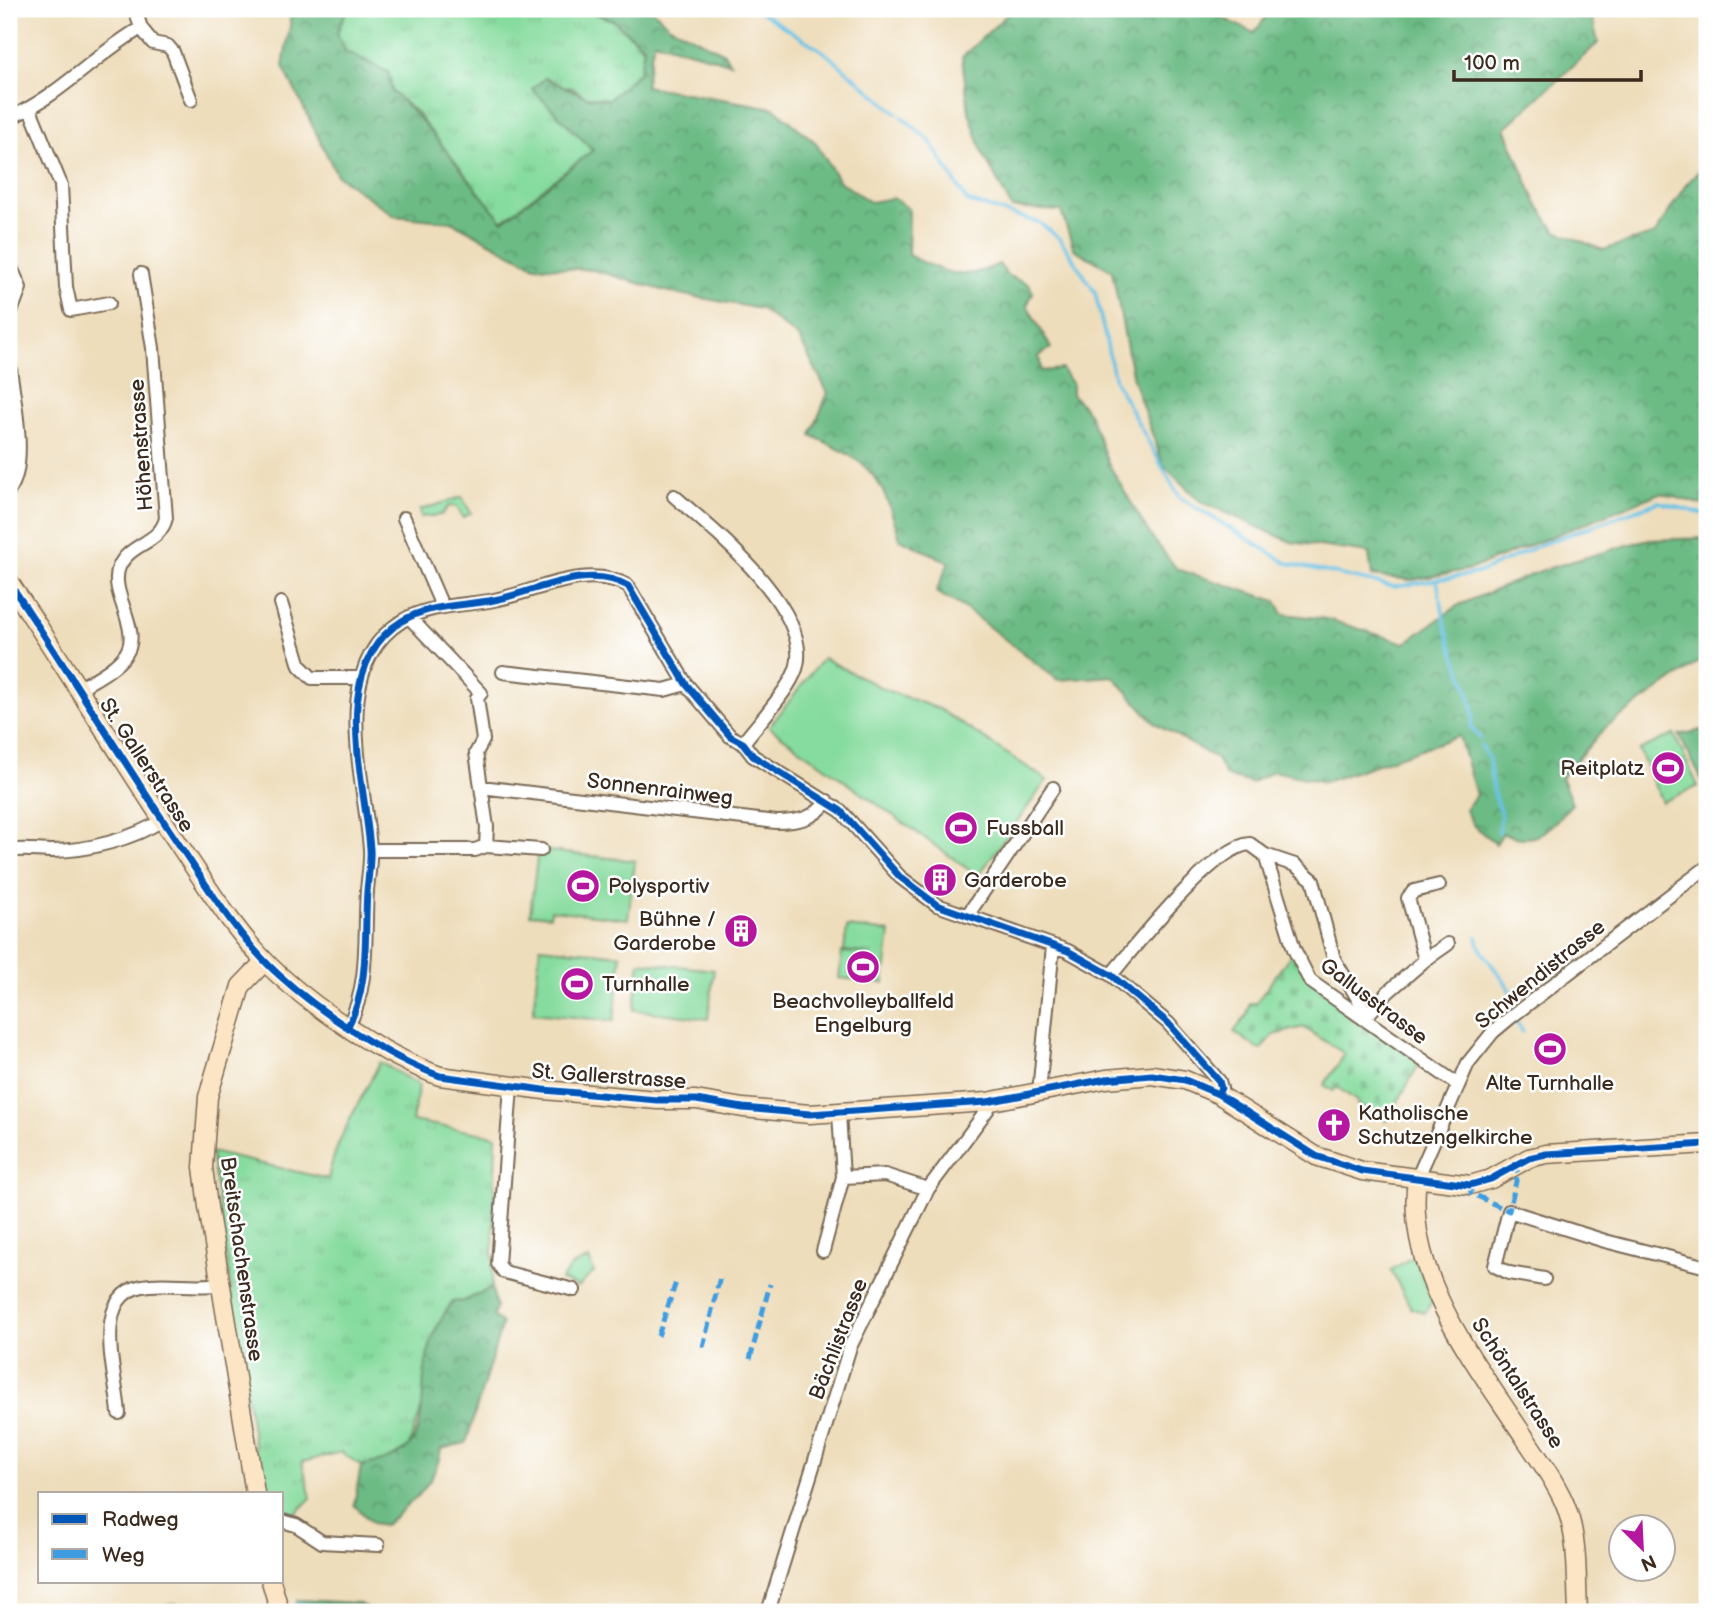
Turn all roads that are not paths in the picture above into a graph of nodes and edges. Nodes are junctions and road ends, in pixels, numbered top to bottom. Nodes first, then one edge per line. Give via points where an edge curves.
1 (135, 9) edge
2 (141, 28) junction
3 (191, 100) dead end
4 (30, 109) junction
5 (9, 118) edge
6 (9, 269) edge
7 (141, 274) dead end
8 (109, 303) dead end
9 (9, 317) edge
10 (9, 362) edge
11 (9, 490) edge
12 (674, 496) dead end
13 (404, 518) dead end
14 (9, 582) edge
15 (281, 603) dead end
16 (442, 606) junction
17 (409, 617) junction
18 (503, 671) dead end
19 (360, 678) junction
20 (686, 684) junction
21 (77, 690) junction
22 (743, 743) junction
23 (481, 787) junction
24 (1053, 788) dead end
25 (827, 801) junction
26 (162, 820) junction
27 (486, 846) junction
28 (371, 850) junction
29 (541, 850) dead end
30 (9, 851) edge
31 (1265, 855) junction
32 (1707, 867) edge
33 (1438, 885) dead end
34 (967, 916) junction
35 (1448, 944) dead end
36 (1054, 946) junction
37 (1425, 960) junction
38 (265, 961) junction
39 (1111, 975) junction
40 (1364, 1019) junction
41 (348, 1026) junction
42 (1457, 1084) junction
43 (511, 1086) junction
44 (1039, 1092) junction
45 (1218, 1094) junction
46 (987, 1102) junction
47 (839, 1113) junction
48 (1707, 1144) edge
49 (843, 1177) junction
50 (1417, 1179) junction
51 (928, 1189) junction
52 (823, 1251) dead end
53 (1707, 1267) edge
54 (1544, 1279) dead end
55 (221, 1284) junction
56 (574, 1290) dead end
57 (119, 1413) dead end
58 (255, 1492) edge
59 (284, 1522) edge
60 (378, 1545) dead end
61 (271, 1582) edge
62 (280, 1612) edge
63 (768, 1612) edge
64 (1578, 1612) edge

1 - 2 street
2 - 3 street via 153,43 173,52
2 - 4 street
4 - 5 street
4 - 8 street via 61,185 71,310
6 - 9 street via 20,288
7 - 21 street, Höhenstrasse via 153,348 166,518 156,537 130,551 118,568 117,586 130,636 128,650
10 - 11 street via 18,457 17,475
12 - 22 street via 747,560 772,592 796,639 794,674
13 - 16 street
14 - 21 street, St. Gallerstrasse
15 - 19 street via 306,674
16 - 17 street
16 - 20 street via 494,600 580,579 618,581 639,600
17 - 19 street via 383,639
17 - 23 street via 481,694 477,698 483,740 476,753
18 - 20 street via 664,690
19 - 28 street via 355,717
20 - 22 street via 730,736
21 - 26 street, St. Gallerstrasse
22 - 25 street via 753,756
23 - 25 street, Sonnenrainweg via 776,822 803,820
23 - 27 street
24 - 34 street
25 - 34 street via 924,897
26 - 30 street via 109,842 55,851
26 - 38 street, St. Gallerstrasse
27 - 28 street via 475,850
27 - 29 street
28 - 41 street via 360,999
31 - 39 street via 1250,844 1227,852
31 - 40 street, Gallusstrasse via 1305,975
31 - 40 street via 1295,865 1313,880 1334,960 1364,1009
32 - 42 street, Schwendistrasse via 1493,1032
33 - 37 street via 1414,891 1408,898
34 - 36 street
35 - 37 street
36 - 39 street
36 - 44 street
37 - 40 street
38 - 41 street, St. Gallerstrasse
38 - 55 street, Breitschachenstrasse via 241,985 211,1083 203,1128 204,1179
39 - 45 street via 1168,1023 1219,1081
40 - 42 street, Gallusstrasse
41 - 43 street, St. Gallerstrasse via 424,1070 452,1080
42 - 50 street, Schwendistrasse
43 - 47 street, St. Gallerstrasse via 696,1100 783,1112
43 - 56 street via 500,1268
44 - 45 street, St. Gallerstrasse via 1153,1075 1185,1080
44 - 46 street, St. Gallerstrasse
45 - 50 street, St. Gallerstrasse via 1330,1162
46 - 47 street, St. Gallerstrasse
46 - 51 street, Bächlistrasse via 988,1109
47 - 49 street
48 - 50 street, St. Gallerstrasse via 1540,1155 1491,1180 1470,1185
49 - 51 street via 886,1175
49 - 52 street
50 - 64 street, Schöntalstrasse via 1421,1247 1436,1295 1569,1514 1575,1541
51 - 63 street, Bächlistrasse via 850,1347
53 - 54 street via 1509,1211 1495,1266
55 - 57 street via 134,1286 120,1295 110,1329
55 - 58 street, Breitschachenstrasse
59 - 60 street via 322,1542
61 - 62 street

